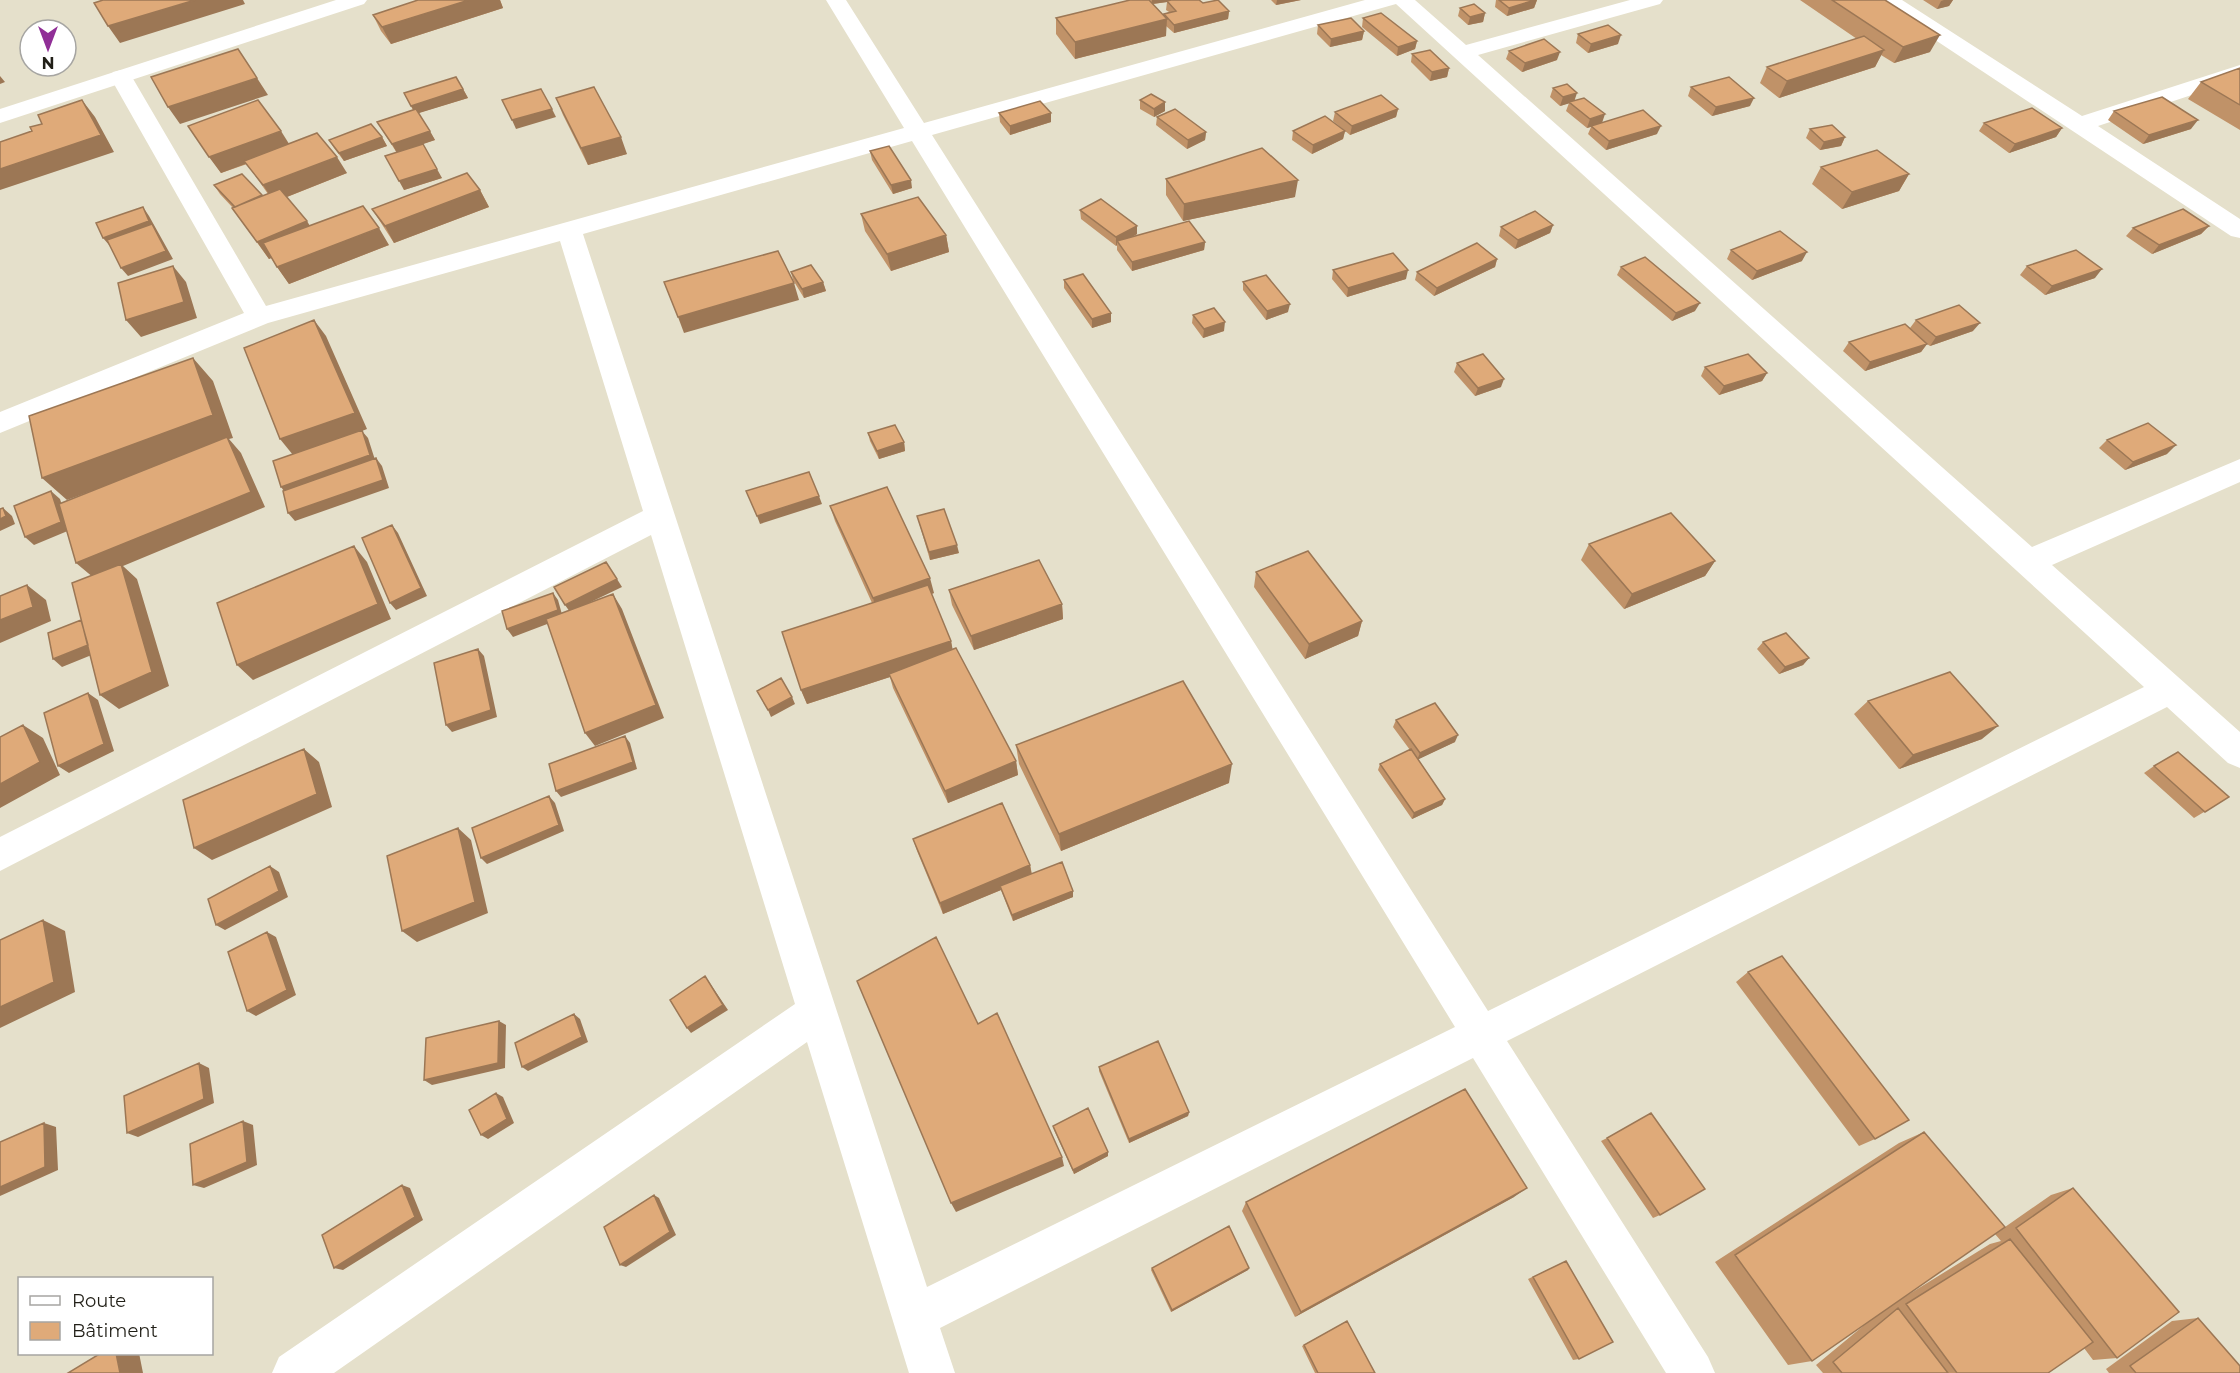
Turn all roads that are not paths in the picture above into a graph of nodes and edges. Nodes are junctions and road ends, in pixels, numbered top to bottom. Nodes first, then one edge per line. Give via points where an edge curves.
1 (357, 0) edge
2 (836, 0) edge
3 (1388, 0) edge
4 (1403, 0) edge
5 (1653, 0) edge
6 (1888, 0) edge
7 (1462, 53) junction
8 (2240, 72) edge
9 (121, 77) junction
10 (0, 116) edge
11 (2079, 125) junction
12 (918, 132) junction
13 (569, 230) junction
14 (2240, 230) edge
15 (260, 317) junction
16 (0, 423) edge
17 (2240, 470) edge
18 (660, 516) junction
19 (2028, 562) junction
20 (2170, 690) junction
21 (2240, 753) edge
22 (0, 855) edge
23 (818, 1012) junction
24 (1481, 1035) junction
25 (914, 1317) junction
26 (295, 1373) edge
27 (932, 1373) edge
28 (1692, 1373) edge

1 - 9 street
2 - 12 street
3 - 12 street
4 - 7 street
5 - 7 street
6 - 11 street
7 - 19 street
8 - 11 street
9 - 10 street
9 - 15 street
11 - 14 street
12 - 13 street
12 - 24 street
13 - 15 street
13 - 18 street
15 - 16 street
17 - 19 street
18 - 22 street
18 - 23 street
19 - 20 street
20 - 21 street
20 - 24 street
23 - 25 street
23 - 26 street
24 - 25 street
24 - 28 street
25 - 27 street

